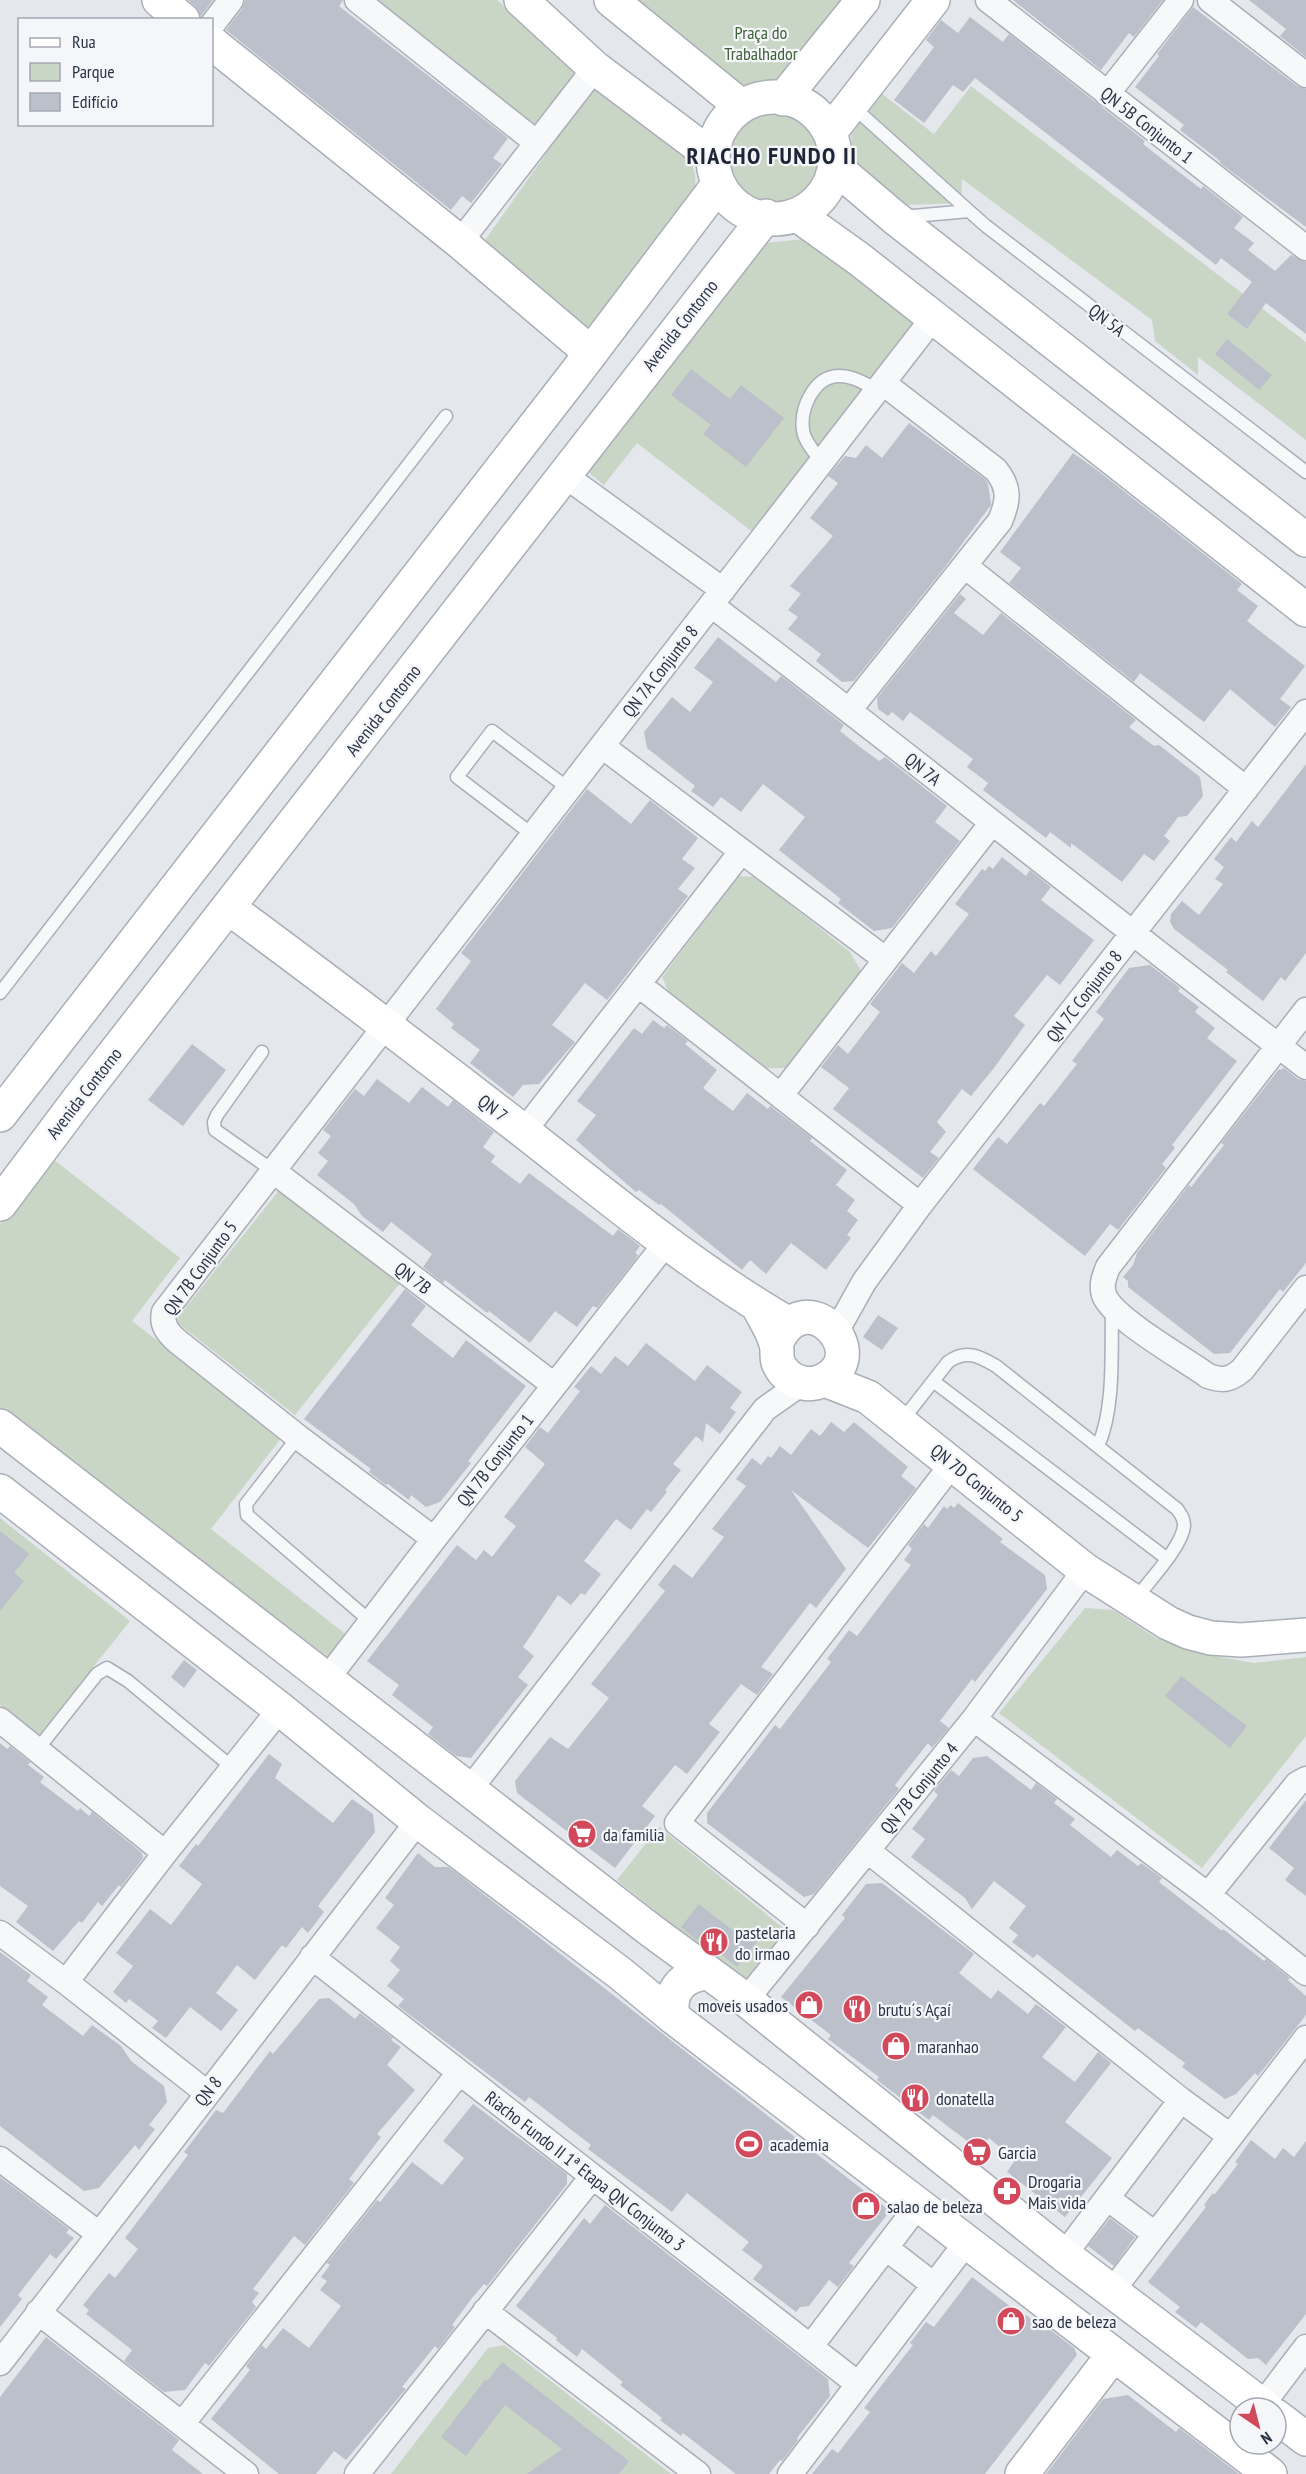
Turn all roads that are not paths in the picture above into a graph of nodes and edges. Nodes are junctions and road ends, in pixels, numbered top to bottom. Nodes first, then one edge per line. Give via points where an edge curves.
1 (159, 0) edge
2 (231, 0) edge
3 (357, 0) edge
4 (521, 0) edge
5 (611, 0) edge
6 (863, 0) edge
7 (933, 0) edge
8 (988, 0) edge
9 (1181, 0) edge
10 (1210, 0) edge
11 (181, 18) edge
12 (213, 24) edge
13 (213, 44) edge
14 (595, 68) junction
15 (1306, 75) edge
16 (1107, 94) junction
17 (783, 99) junction
18 (851, 105) junction
19 (741, 106) junction
20 (830, 132) junction
21 (537, 143) junction
22 (835, 167) junction
23 (715, 171) junction
24 (969, 211) junction
25 (766, 216) junction
26 (800, 216) junction
27 (895, 218) junction
28 (460, 242) junction
29 (1306, 248) edge
30 (933, 318) junction
31 (591, 353) junction
32 (880, 386) junction
33 (446, 416) dead end
34 (822, 462) junction
35 (1306, 472) edge
36 (564, 475) junction
37 (1306, 540) edge
38 (965, 566) junction
39 (717, 598) junction
40 (1306, 610) edge
41 (320, 703) junction
42 (850, 710) junction
43 (1306, 712) edge
44 (368, 730) junction
45 (602, 746) junction
46 (569, 789) junction
47 (1246, 789) junction
48 (991, 824) junction
49 (533, 835) junction
50 (741, 852) junction
51 (230, 908) junction
52 (1134, 932) junction
53 (885, 959) junction
54 (639, 985) junction
55 (0, 993) edge
56 (1306, 1010) edge
57 (386, 1024) junction
58 (1278, 1046) junction
59 (262, 1052) dead end
60 (39, 1065) junction
61 (1306, 1067) edge
62 (781, 1095) junction
63 (78, 1100) junction
64 (0, 1115) edge
65 (524, 1131) junction
66 (272, 1170) junction
67 (0, 1204) edge
68 (920, 1204) junction
69 (666, 1243) junction
70 (1306, 1288) edge
71 (1112, 1308) junction
72 (808, 1351) junction
73 (933, 1381) junction
74 (554, 1385) junction
75 (901, 1422) junction
76 (0, 1426) edge
77 (298, 1437) junction
78 (1098, 1446) junction
79 (953, 1463) junction
80 (0, 1491) edge
81 (434, 1539) junction
82 (1166, 1558) junction
83 (1084, 1570) junction
84 (224, 1601) junction
85 (1133, 1602) junction
86 (370, 1621) junction
87 (1306, 1635) edge
88 (192, 1640) junction
89 (327, 1679) junction
90 (280, 1709) junction
91 (974, 1719) junction
92 (0, 1720) edge
93 (38, 1750) junction
94 (233, 1768) junction
95 (1306, 1779) edge
96 (470, 1788) junction
97 (418, 1821) junction
98 (868, 1851) junction
99 (165, 1852) junction
100 (1208, 1895) junction
101 (807, 1926) junction
102 (0, 1932) edge
103 (652, 1932) junction
104 (312, 1957) junction
105 (1306, 1972) edge
106 (708, 1973) junction
107 (621, 1974) junction
108 (66, 1982) junction
109 (746, 2000) junction
110 (673, 2017) junction
111 (1306, 2038) edge
112 (459, 2073) junction
113 (207, 2093) junction
114 (1181, 2100) junction
115 (916, 2136) junction
116 (1230, 2136) junction
117 (0, 2159) edge
118 (882, 2174) junction
119 (962, 2174) junction
120 (592, 2177) junction
121 (1107, 2198) junction
122 (923, 2206) junction
123 (1155, 2234) junction
124 (99, 2235) junction
125 (966, 2242) junction
126 (886, 2248) junction
127 (1064, 2254) junction
128 (934, 2285) junction
129 (1112, 2291) junction
130 (485, 2311) junction
131 (38, 2312) junction
132 (811, 2346) junction
133 (1306, 2348) edge
134 (1113, 2355) junction
135 (0, 2363) edge
136 (858, 2384) junction
137 (1250, 2396) edge
138 (1277, 2396) edge
139 (182, 2424) junction
140 (1288, 2425) edge
141 (1306, 2439) edge
142 (246, 2474) edge
143 (357, 2474) edge
144 (698, 2474) edge
145 (790, 2474) edge
146 (1022, 2474) edge
147 (1270, 2474) edge

1 - 11 main road
2 - 12 street
3 - 21 street
4 - 14 main road
5 - 19 main road
6 - 17 main road
7 - 18 main road
8 - 16 street, QN 5B Conjunto 1
9 - 16 street
10 - 15 street
13 - 28 main road
14 - 21 street
14 - 23 main road
16 - 29 street, QN 5B Conjunto 1
17 - 19 main road via 756,100
17 - 20 main road via 806,106
18 - 20 main road
18 - 24 lane, QN 5A
19 - 23 main road via 718,129
20 - 22 main road
21 - 28 street
22 - 26 main road via 823,195
22 - 27 main road
23 - 25 main road via 725,195 740,208
23 - 31 main road
24 - 27 lane
24 - 35 lane, QN 5A
25 - 26 main road
25 - 36 main road, Avenida Contorno
26 - 30 main road
27 - 37 main road
28 - 31 main road
30 - 32 street, QN 7A Conjunto 8
30 - 40 main road
31 - 41 main road
32 - 34 street, QN 7A Conjunto 8
32 - 34 lane via 838,376 825,379 813,390 803,411 802,431
32 - 38 street via 996,470 1005,481 1006,506 1000,521
33 - 55 lane
34 - 39 street, QN 7A Conjunto 8
36 - 39 street, QN 7A
36 - 44 main road, Avenida Contorno
38 - 42 street
38 - 47 street
39 - 42 street, QN 7A
39 - 45 street, QN 7A Conjunto 8
41 - 44 main road via 343,689 355,688 372,707
41 - 60 main road
42 - 48 street, QN 7A
43 - 47 street, QN 7C Conjunto 8
44 - 51 main road, Avenida Contorno
45 - 46 street, QN 7A Conjunto 8
45 - 50 street
46 - 49 street, QN 7A Conjunto 8
46 - 49 lane via 492,731 457,777
47 - 52 street, QN 7C Conjunto 8
48 - 52 street, QN 7A
48 - 53 street
49 - 57 street, QN 7A Conjunto 8
50 - 53 street
50 - 54 street
51 - 57 main road, QN 7
51 - 63 main road, Avenida Contorno
52 - 58 street, QN 7A
52 - 68 street, QN 7C Conjunto 8
53 - 62 street
54 - 62 street
54 - 65 street
56 - 58 street
57 - 65 main road, QN 7
57 - 66 street, QN 7B Conjunto 5
58 - 61 street, QN 7A
58 - 71 street via 1108,1267 1102,1281
59 - 66 lane via 214,1122 215,1130
60 - 63 main road via 40,1081 47,1091 58,1100
60 - 64 main road
62 - 68 street
63 - 67 main road, Avenida Contorno
65 - 69 main road, QN 7
66 - 74 street, QN 7B
66 - 77 street, QN 7B Conjunto 5 via 164,1312 162,1320 177,1341
68 - 72 street, QN 7C Conjunto 8
69 - 72 main road, QN 7 via 758,1306
69 - 74 street, QN 7B Conjunto 1
70 - 71 street via 1242,1370 1221,1381 1208,1376
71 - 78 lane via 1108,1410 1106,1429
72 - 75 main road, QN 7D Conjunto 5
72 - 96 street, QN 7C Conjunto 8
73 - 75 lane
73 - 78 lane via 958,1355 982,1358
73 - 82 lane
74 - 81 street, QN 7B Conjunto 1
75 - 79 main road, QN 7D Conjunto 5
76 - 84 main road
77 - 81 street, QN 7B Conjunto 5
77 - 86 lane via 246,1504 247,1515
78 - 82 lane via 1183,1518 1179,1541
79 - 83 main road, QN 7D Conjunto 5
79 - 101 street via 677,1823
80 - 88 main road
81 - 86 street, QN 7B Conjunto 1
82 - 85 lane
83 - 85 main road, QN 7D Conjunto 5
83 - 91 street, QN 7B Conjunto 4
84 - 88 main road via 202,1606 194,1613 187,1628
84 - 89 main road
85 - 87 main road, QN 7D Conjunto 5 via 1188,1632 1211,1638
86 - 89 street, QN 7B Conjunto 1
88 - 90 main road
89 - 96 main road
90 - 94 street
90 - 97 main road
91 - 98 street, QN 7B Conjunto 4
91 - 100 street
92 - 93 street
93 - 94 lane via 97,1674 107,1668
93 - 99 street
94 - 99 street
95 - 100 street via 1297,1784
96 - 103 main road
97 - 104 street, QN 8
97 - 107 main road
98 - 101 street, QN 7B Conjunto 4
98 - 114 street
99 - 108 street
100 - 105 street
101 - 109 street, QN 7B Conjunto 4
102 - 108 street
103 - 106 main road
103 - 107 main road via 657,1953 653,1961 642,1970
104 - 112 street, Riacho Fundo II 1ª Etapa QN Conjunto 3
104 - 113 street, QN 8
106 - 109 main road
106 - 110 main road via 695,1974 672,1995
107 - 110 main road
108 - 113 street
109 - 115 main road
110 - 118 main road
111 - 116 street
112 - 120 street, Riacho Fundo II 1ª Etapa QN Conjunto 3
112 - 139 street
113 - 124 street, QN 8
114 - 116 street
114 - 121 street
115 - 118 main road via 916,2155 910,2165 900,2172
115 - 119 main road
116 - 123 street
117 - 124 street
118 - 122 main road
119 - 122 main road via 930,2181 922,2197
119 - 127 main road
120 - 130 street
120 - 132 street, Riacho Fundo II 1ª Etapa QN Conjunto 3
121 - 123 street
121 - 127 street
122 - 125 main road
122 - 126 street
123 - 129 street
124 - 131 street, QN 8
125 - 128 street
125 - 134 main road
126 - 128 street
126 - 132 street
127 - 129 main road
128 - 136 street
129 - 137 main road
130 - 143 street
130 - 144 street
131 - 135 street, QN 8
131 - 139 street
132 - 136 street, Riacho Fundo II 1ª Etapa QN Conjunto 3
133 - 138 street
134 - 146 main road
134 - 147 main road
136 - 145 street
139 - 142 street
140 - 141 main road

